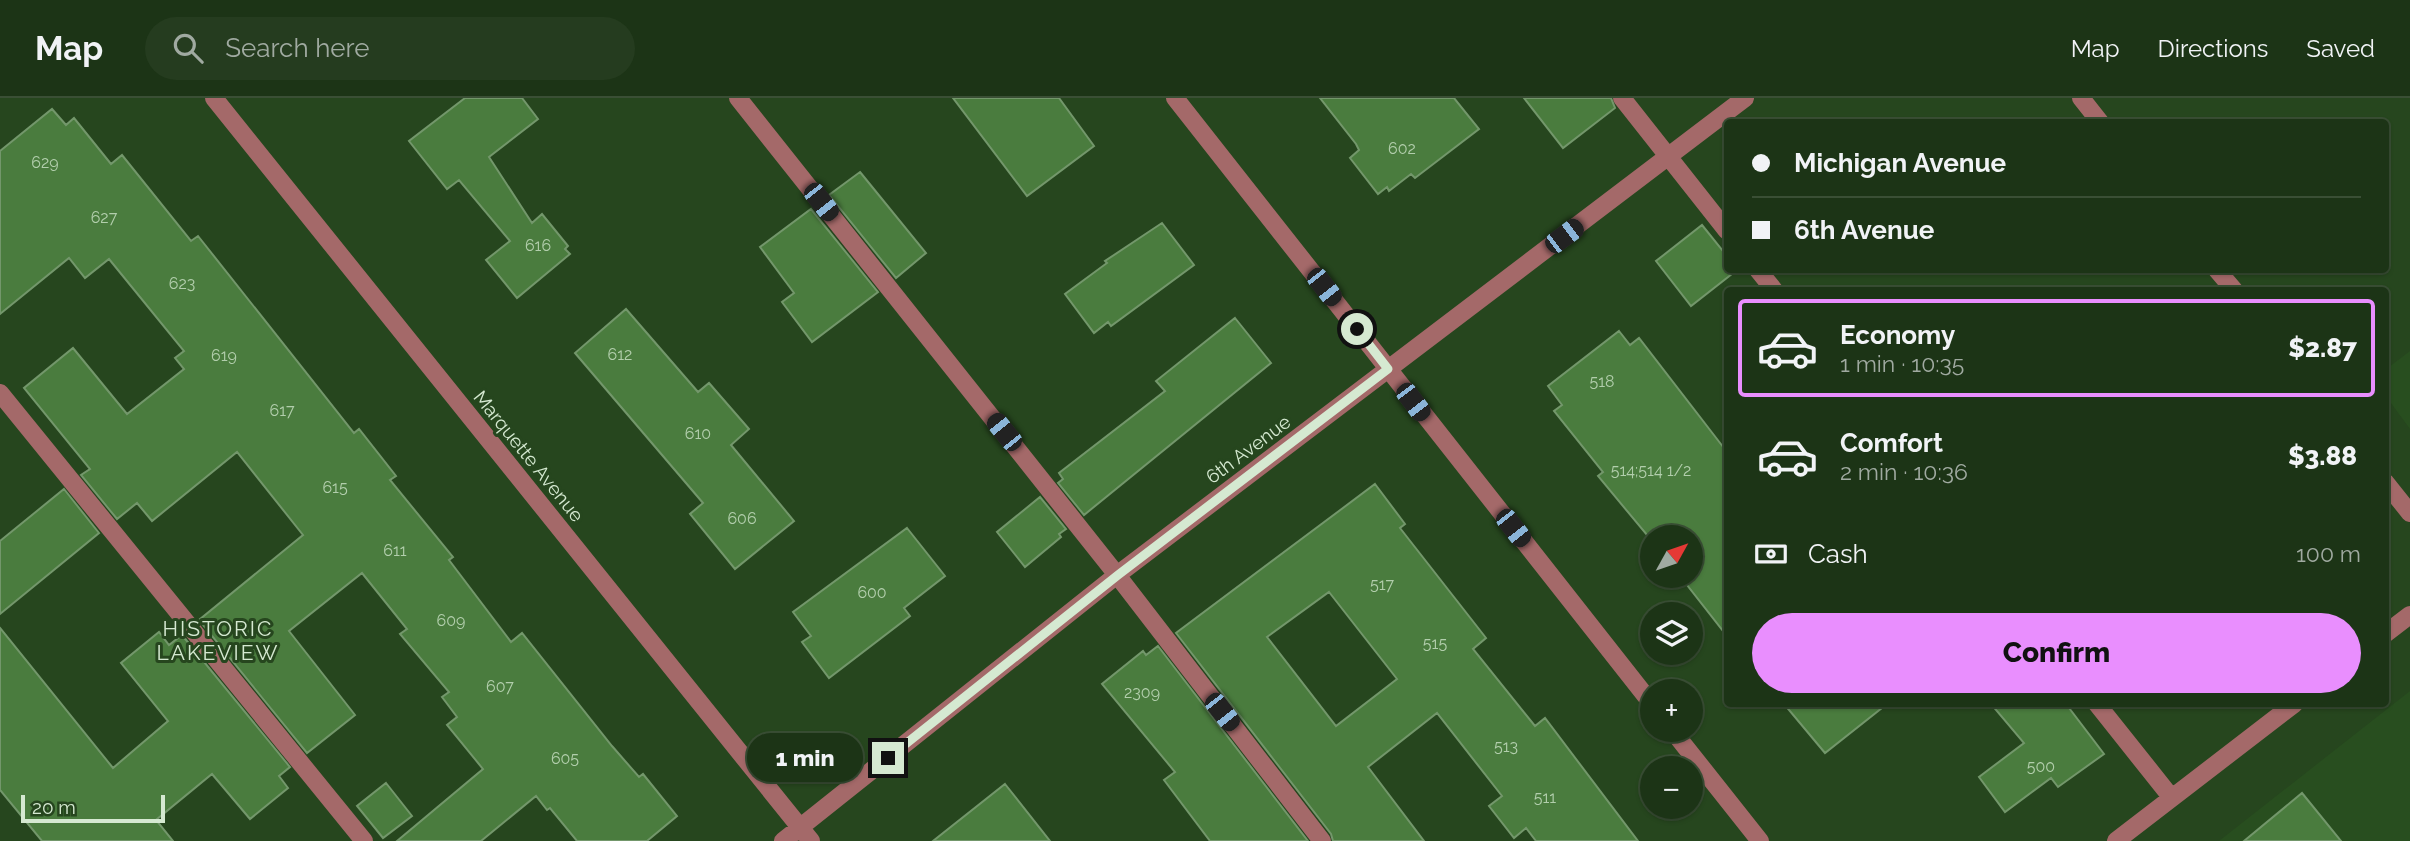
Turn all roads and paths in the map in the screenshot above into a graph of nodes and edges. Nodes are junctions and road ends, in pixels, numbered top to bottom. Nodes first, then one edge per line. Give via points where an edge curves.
1 (214, 98) edge
2 (738, 98) edge
3 (1175, 98) edge
4 (1622, 98) edge
5 (1745, 98) edge
6 (2081, 98) edge
7 (2098, 119) edge
8 (1669, 157) junction
9 (1724, 227) edge
10 (1760, 273) edge
11 (2220, 273) edge
12 (1772, 287) edge
13 (2231, 287) edge
14 (1388, 369) junction
15 (0, 393) edge
16 (2389, 486) edge
17 (2410, 513) edge
18 (1118, 575) junction
19 (2410, 615) edge
20 (2389, 631) edge
21 (1640, 689) edge
22 (2099, 707) edge
23 (2290, 707) edge
24 (1682, 742) edge
25 (2171, 797) junction
26 (805, 834) edge
27 (364, 841) edge
28 (783, 841) edge
29 (1322, 841) edge
30 (1760, 841) edge
31 (2116, 841) edge

1 - 26 street, Marquette Avenue
2 - 18 street
3 - 14 street
4 - 8 street
5 - 8 street, 6th Avenue
6 - 7 street
8 - 9 street
8 - 14 street, 6th Avenue
10 - 12 street
11 - 13 street
14 - 18 street, 6th Avenue
14 - 21 street
15 - 27 street
16 - 17 street
18 - 26 street, 6th Avenue
18 - 29 street
19 - 20 street
22 - 25 street
23 - 25 street
24 - 30 street
25 - 31 street
26 - 28 street, 6th Avenue

